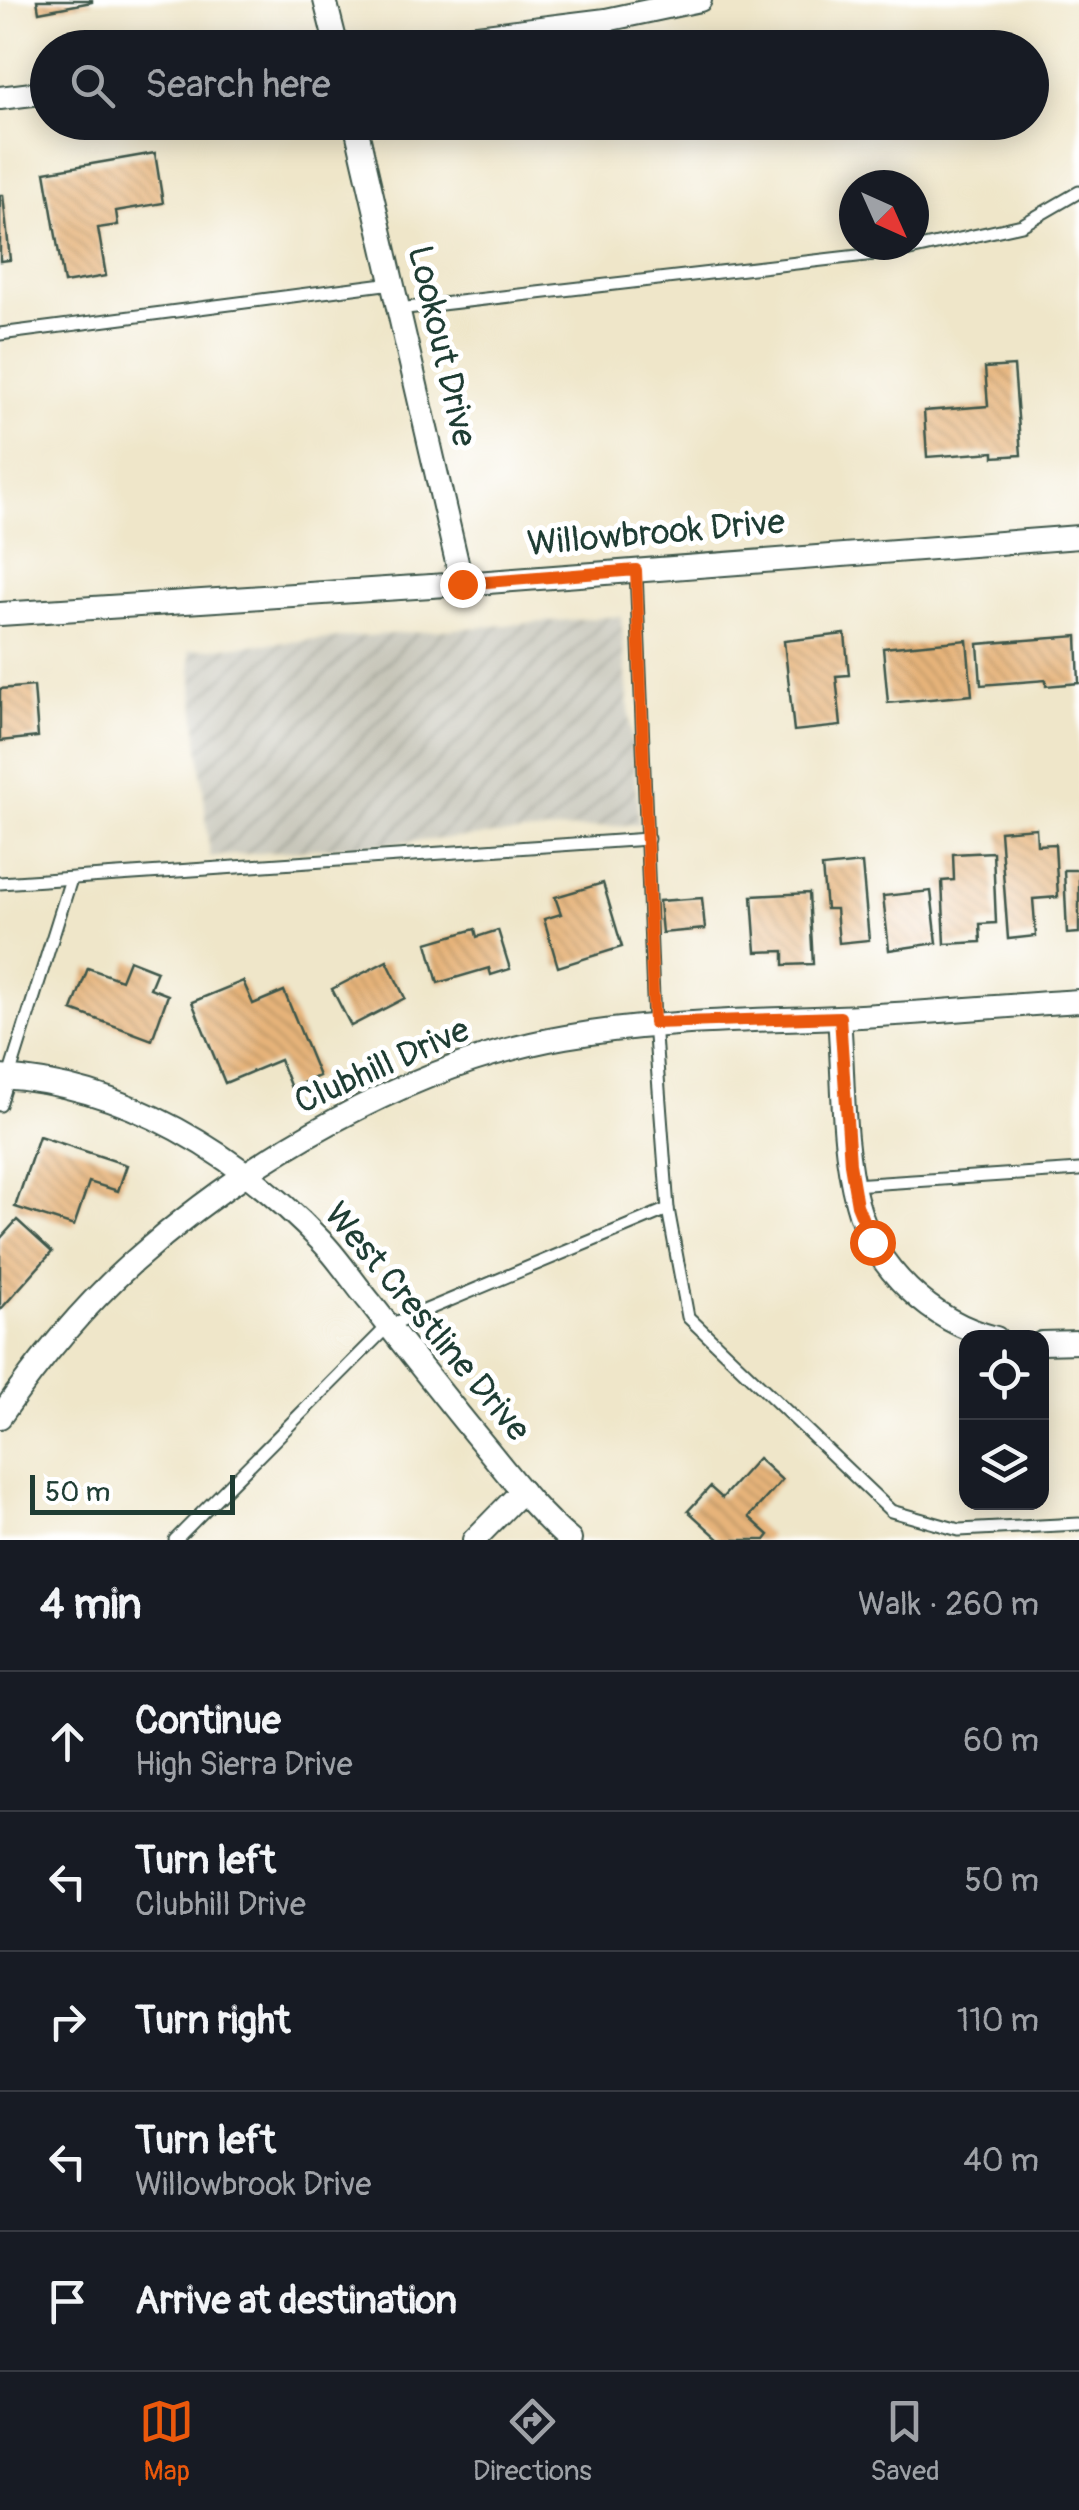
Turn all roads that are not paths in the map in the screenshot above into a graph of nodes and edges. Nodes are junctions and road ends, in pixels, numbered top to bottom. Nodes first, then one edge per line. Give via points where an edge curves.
1 (325, 0) edge
2 (700, 0) edge
3 (332, 30) edge
4 (525, 30) edge
5 (30, 94) edge
6 (0, 98) edge
7 (359, 140) edge
8 (1079, 192) edge
9 (392, 283) junction
10 (398, 309) junction
11 (0, 334) edge
12 (1079, 537) edge
13 (636, 570) junction
14 (462, 584) junction
15 (0, 614) edge
16 (648, 839) junction
17 (71, 879) junction
18 (0, 883) edge
19 (1079, 1001) edge
20 (840, 1017) junction
21 (654, 1023) junction
22 (4, 1078) edge
23 (0, 1105) edge
24 (1079, 1170) edge
25 (248, 1175) junction
26 (853, 1184) junction
27 (668, 1209) junction
28 (388, 1326) junction
29 (971, 1330) edge
30 (1079, 1342) edge
31 (1049, 1343) edge
32 (0, 1417) edge
33 (522, 1491) junction
34 (1079, 1524) edge
35 (175, 1540) edge
36 (474, 1540) edge
37 (570, 1540) edge

1 - 3 street
2 - 4 street
5 - 6 street
7 - 9 street, Lookout Drive
8 - 10 lane via 1022,225 910,250
9 - 10 street, Lookout Drive
9 - 11 lane
10 - 14 street, Lookout Drive
12 - 13 street, Willowbrook Drive
13 - 14 street, Willowbrook Drive
13 - 16 lane
14 - 15 street, Willowbrook Drive
16 - 17 lane
16 - 21 lane
17 - 18 lane
17 - 22 lane
19 - 20 street, Clubhill Drive
20 - 21 street, Clubhill Drive
20 - 26 street
21 - 25 street, Clubhill Drive via 470,1060 377,1100
21 - 27 lane
22 - 23 lane
22 - 25 street, West Crestline Drive via 88,1093 148,1114
24 - 26 lane
25 - 28 street, West Crestline Drive via 324,1245
25 - 32 street, Clubhill Drive via 130,1264 34,1369
26 - 29 street via 872,1242 909,1290
27 - 28 lane
27 - 34 lane via 688,1317 891,1510 958,1530
28 - 33 street, West Crestline Drive
28 - 35 lane
30 - 31 street
33 - 36 street
33 - 37 street, West Crestline Drive

